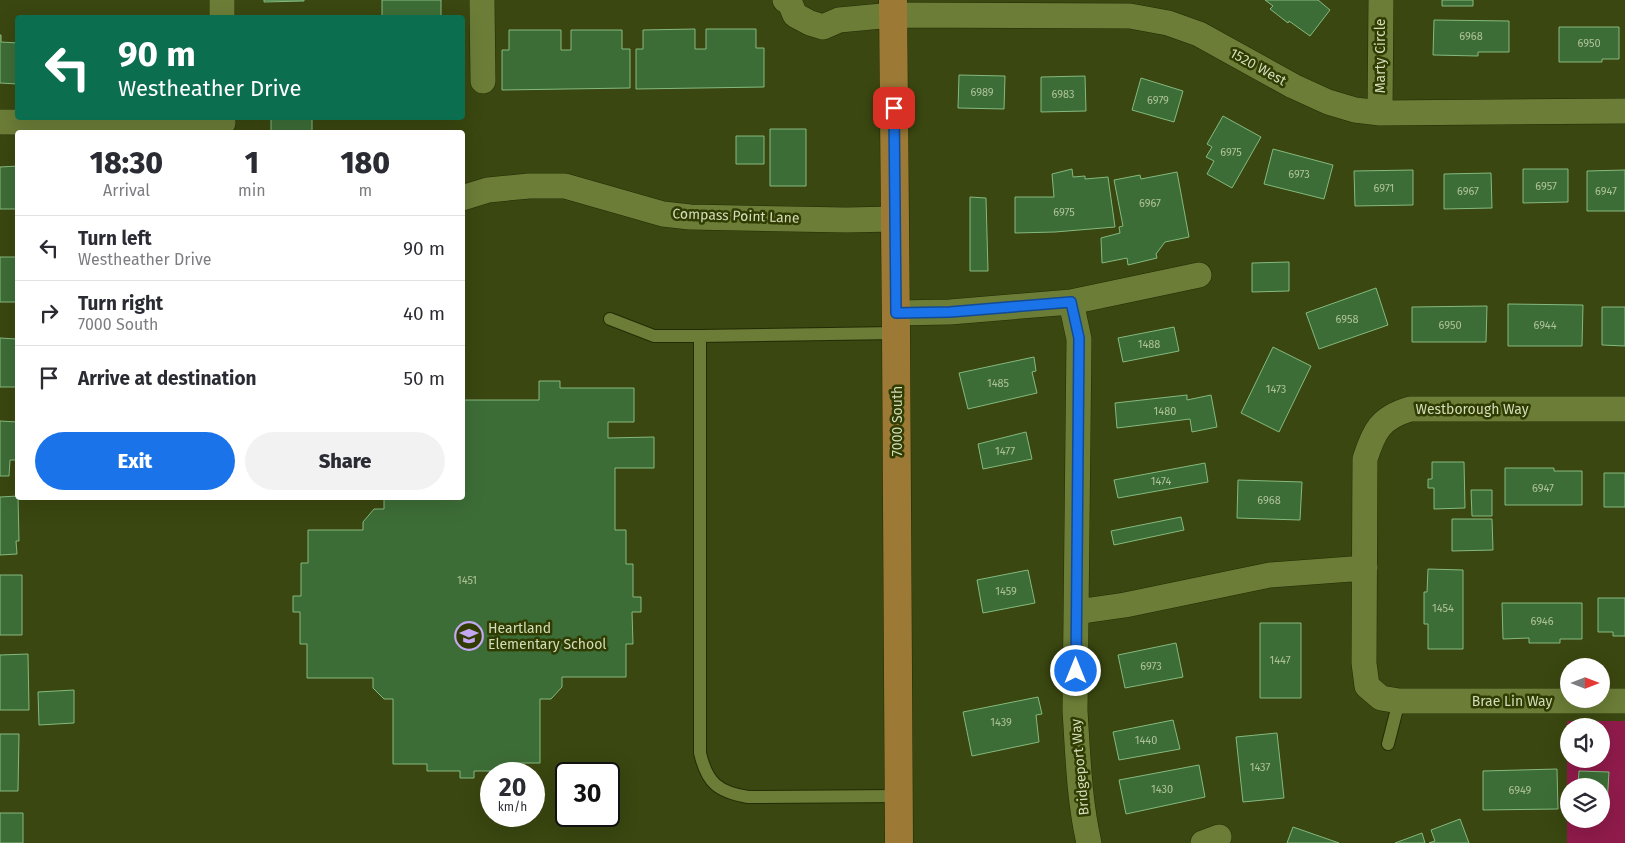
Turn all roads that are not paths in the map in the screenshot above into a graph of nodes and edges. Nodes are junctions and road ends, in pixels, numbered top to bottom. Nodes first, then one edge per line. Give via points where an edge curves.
1 (222, 0) edge
2 (482, 0) edge
3 (1381, 0) edge
4 (787, 2) edge
5 (1085, 7) edge
6 (893, 8) edge
7 (222, 15) edge
8 (483, 81) dead end
9 (1625, 111) edge
10 (1380, 113) junction
11 (0, 122) edge
12 (223, 125) edge
13 (465, 197) edge
14 (895, 219) junction
15 (1199, 275) dead end
16 (1071, 302) junction
17 (610, 319) dead end
18 (896, 323) junction
19 (700, 336) junction
20 (1625, 409) edge
21 (1365, 568) junction
22 (1076, 612) junction
23 (1400, 701) junction
24 (1625, 701) edge
25 (1388, 744) dead end
26 (899, 796) junction
27 (899, 843) edge
28 (1089, 843) edge

1 - 7 street
2 - 8 street
3 - 10 street, Marty Circle
4 - 6 street, 1520 West via 795,15 823,26
5 - 6 street, 1520 West
5 - 10 street, 1520 West via 1168,23 1200,34 1328,102
6 - 14 main road, 7000 South
9 - 10 street, 1520 West
11 - 12 street
13 - 14 street, Compass Point Lane via 528,186 565,186 663,214 690,217
14 - 18 main road, 7000 South
15 - 16 street
16 - 18 street via 950,312
16 - 22 street, Bridgeport Way via 1079,338
17 - 19 lane via 654,336
18 - 19 lane
18 - 26 main road, 7000 South
19 - 26 lane via 700,754 703,770 716,786 730,794 748,797
20 - 21 street, Westborough Way via 1410,409 1391,416 1377,429 1365,459
21 - 22 street via 1270,575
21 - 23 street, Westborough Way via 1364,663 1367,686 1381,698
22 - 28 street, Bridgeport Way via 1078,767
23 - 24 street, Brae Lin Way
23 - 25 lane
26 - 27 main road, 7000 South

